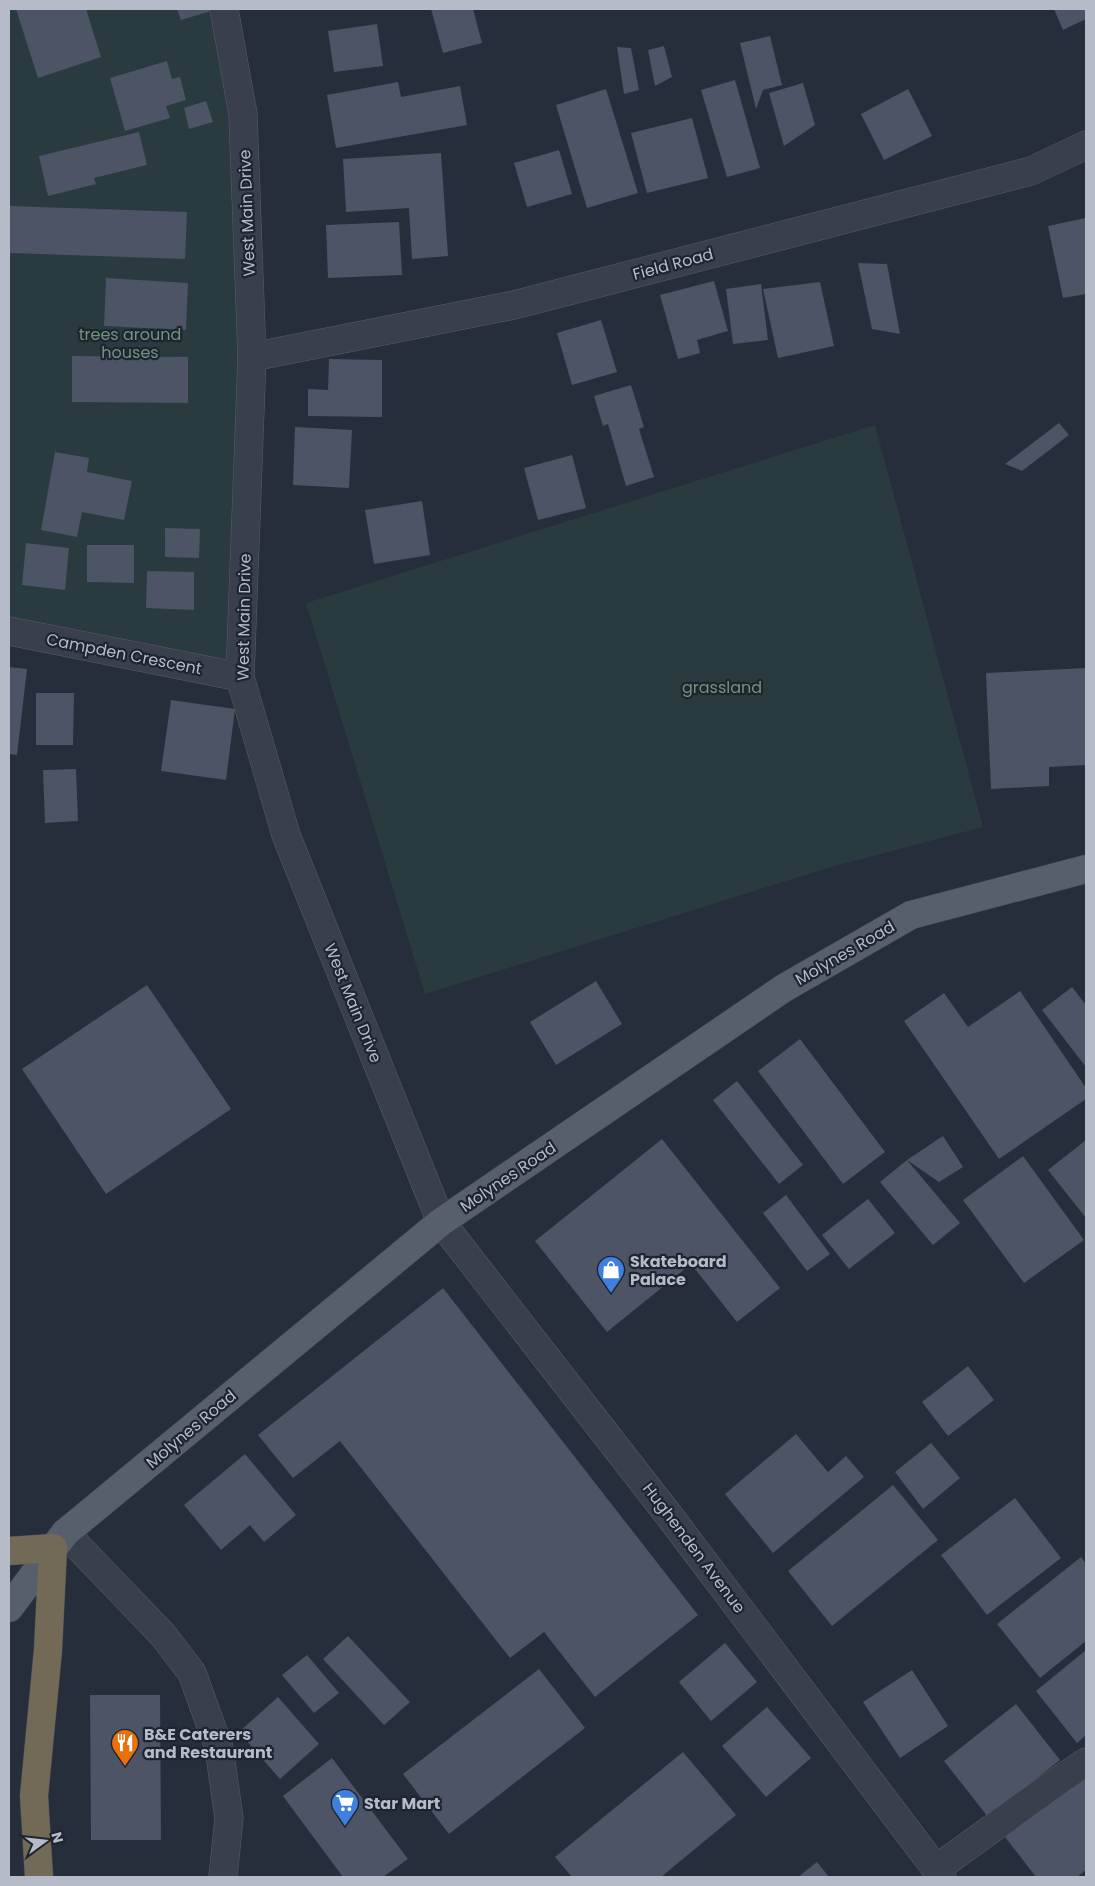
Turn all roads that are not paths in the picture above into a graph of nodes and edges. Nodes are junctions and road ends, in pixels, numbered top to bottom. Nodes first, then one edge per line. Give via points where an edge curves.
1 (224, 9) edge
2 (1086, 145) edge
3 (252, 357) junction
4 (9, 631) edge
5 (240, 678) junction
6 (1084, 872) edge
7 (441, 1222) junction
8 (59, 1541) junction
9 (9, 1551) edge
10 (9, 1608) edge
11 (1086, 1762) edge
12 (939, 1873) edge
13 (39, 1877) edge
14 (223, 1877) edge

1 - 3 street, West Main Drive via 243,114
2 - 3 street, Field Road via 1031,170 514,305
3 - 5 street, West Main Drive
4 - 5 street, Campden Crescent
5 - 7 street, West Main Drive via 286,835
6 - 7 main road, Molynes Road via 910,915 784,988
7 - 8 main road, Molynes Road
7 - 12 street, Hughenden Avenue via 674,1522
8 - 9 highway
8 - 10 main road, Molynes Road
8 - 13 highway via 34,1796
8 - 14 street via 163,1634 192,1672 218,1748 229,1818
11 - 12 street

